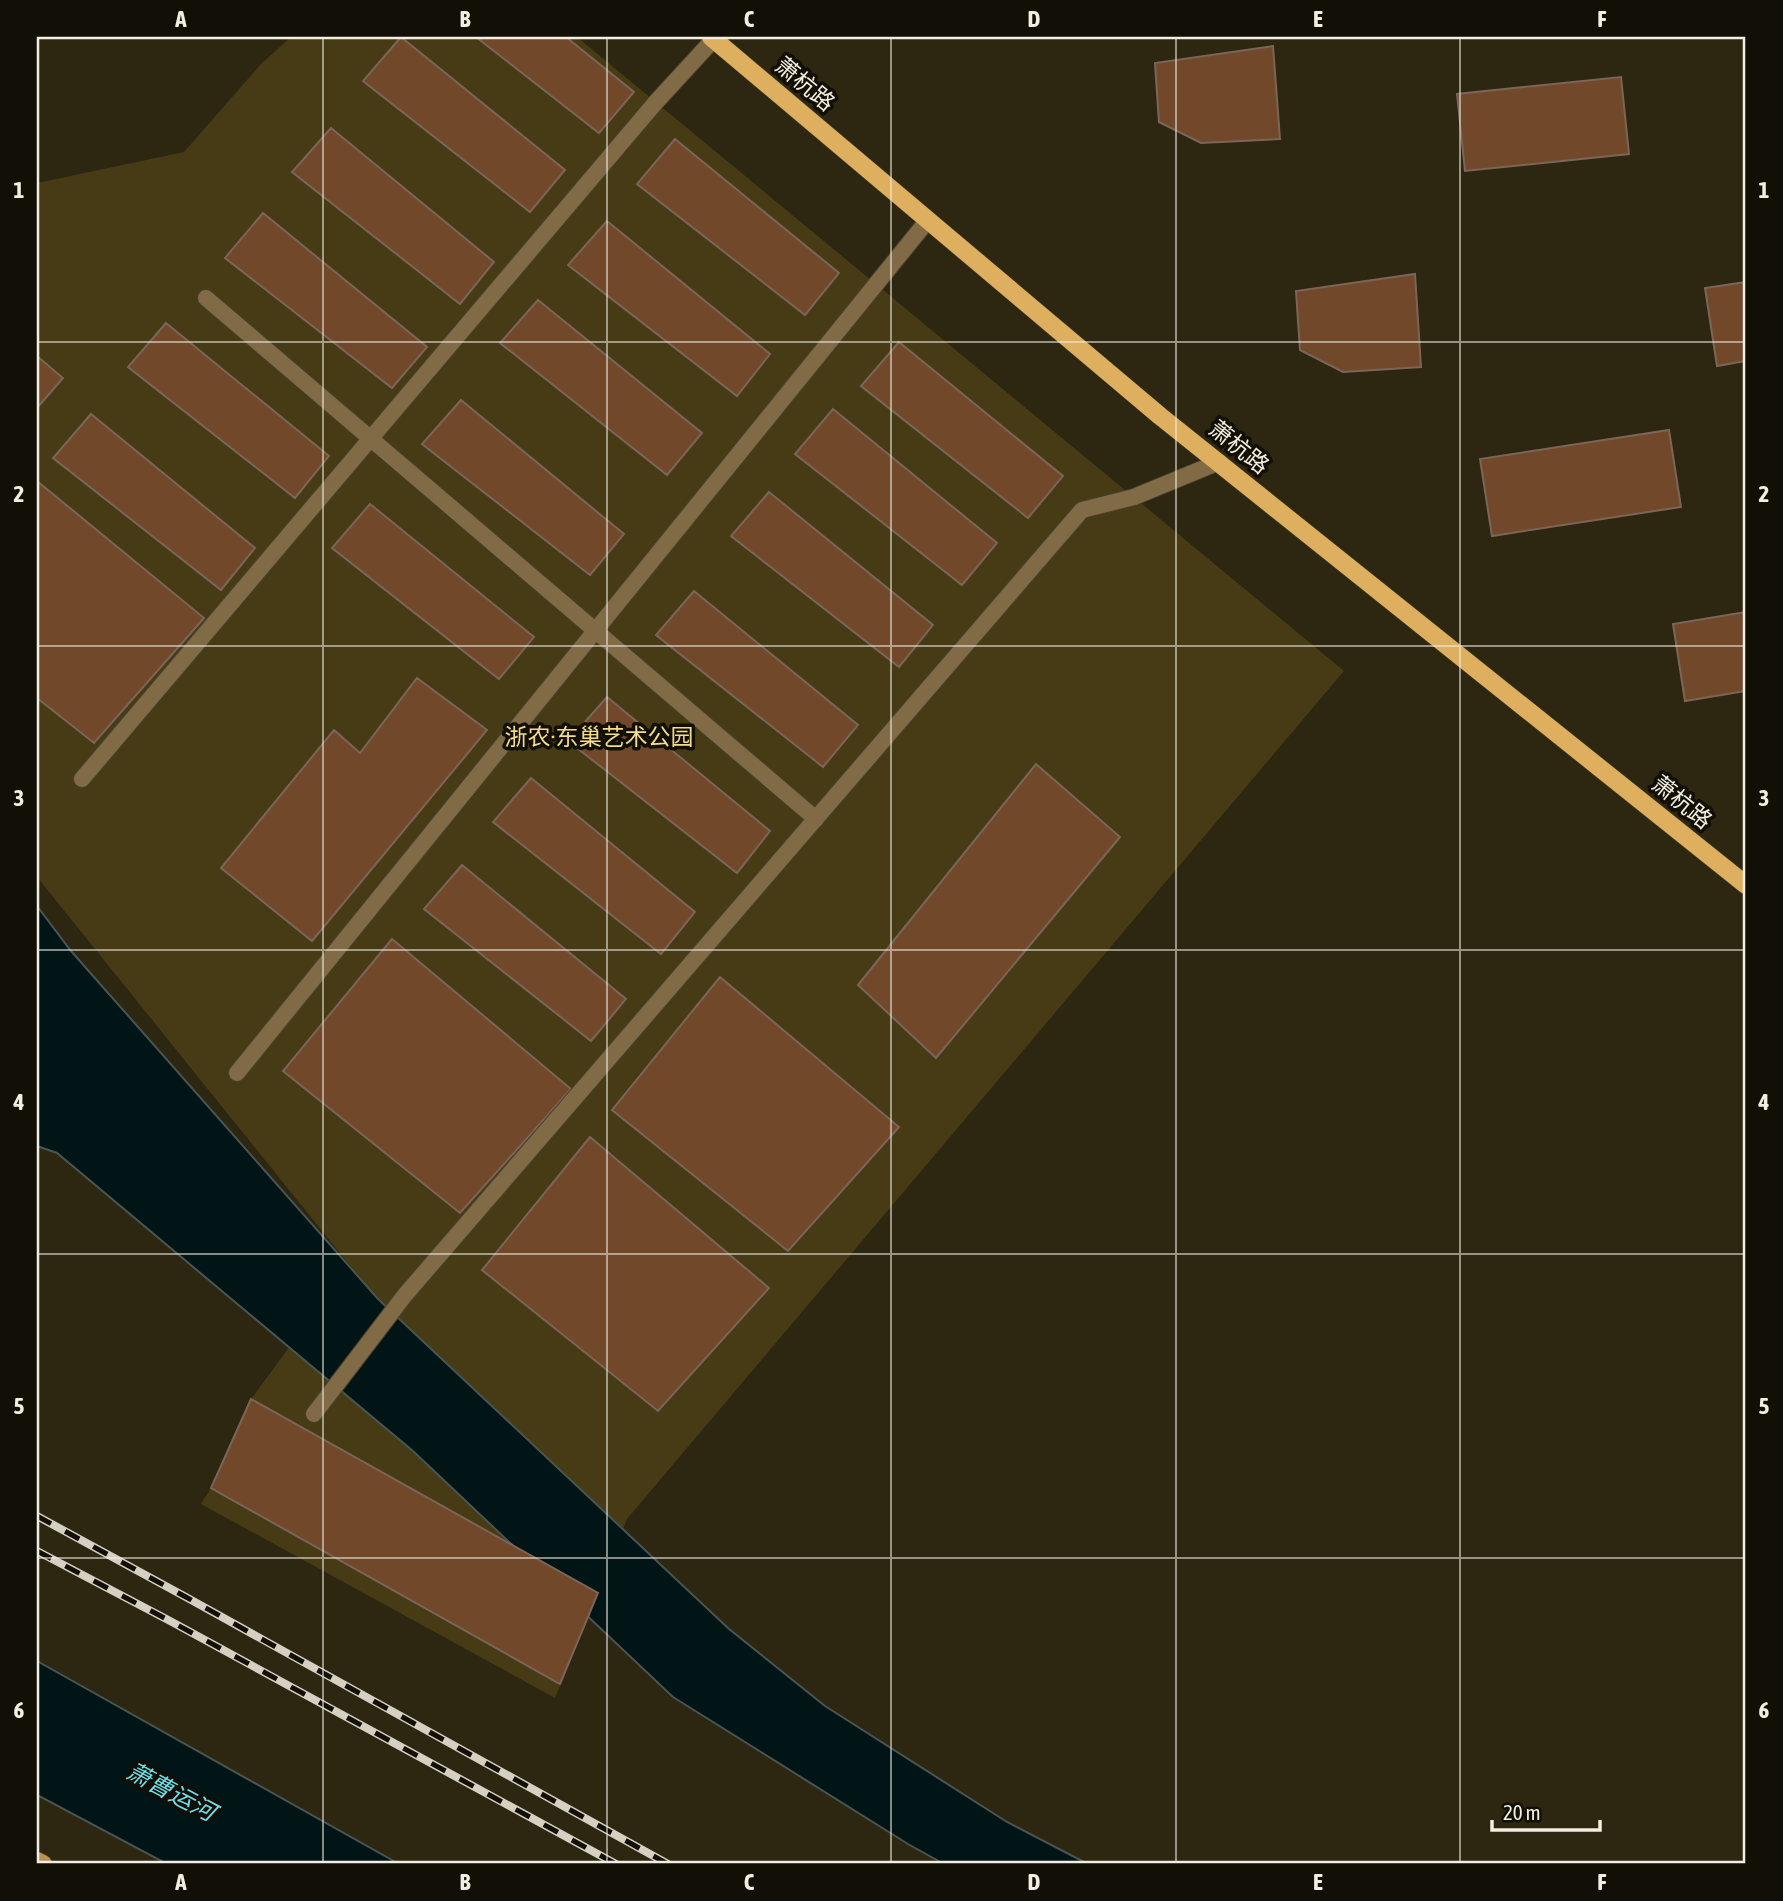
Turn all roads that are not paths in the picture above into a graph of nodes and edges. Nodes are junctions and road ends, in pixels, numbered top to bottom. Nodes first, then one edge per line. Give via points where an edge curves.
1 (712, 38) edge
2 (928, 220) junction
3 (206, 298) dead end
4 (372, 439) junction
5 (1219, 462) junction
6 (596, 631) junction
7 (82, 779) dead end
8 (816, 819) junction
9 (1746, 885) edge
10 (237, 1073) dead end
11 (314, 1414) dead end
12 (37, 1861) edge
13 (43, 1864) edge

1 - 2 main road, 萧杭路
1 - 4 lane
2 - 5 main road, 萧杭路
2 - 6 lane
3 - 4 lane
4 - 6 lane
4 - 7 lane
5 - 8 lane via 1134,497 1083,510
5 - 9 main road, 萧杭路
6 - 8 lane
6 - 10 lane
8 - 11 lane via 405,1295
12 - 13 main road

